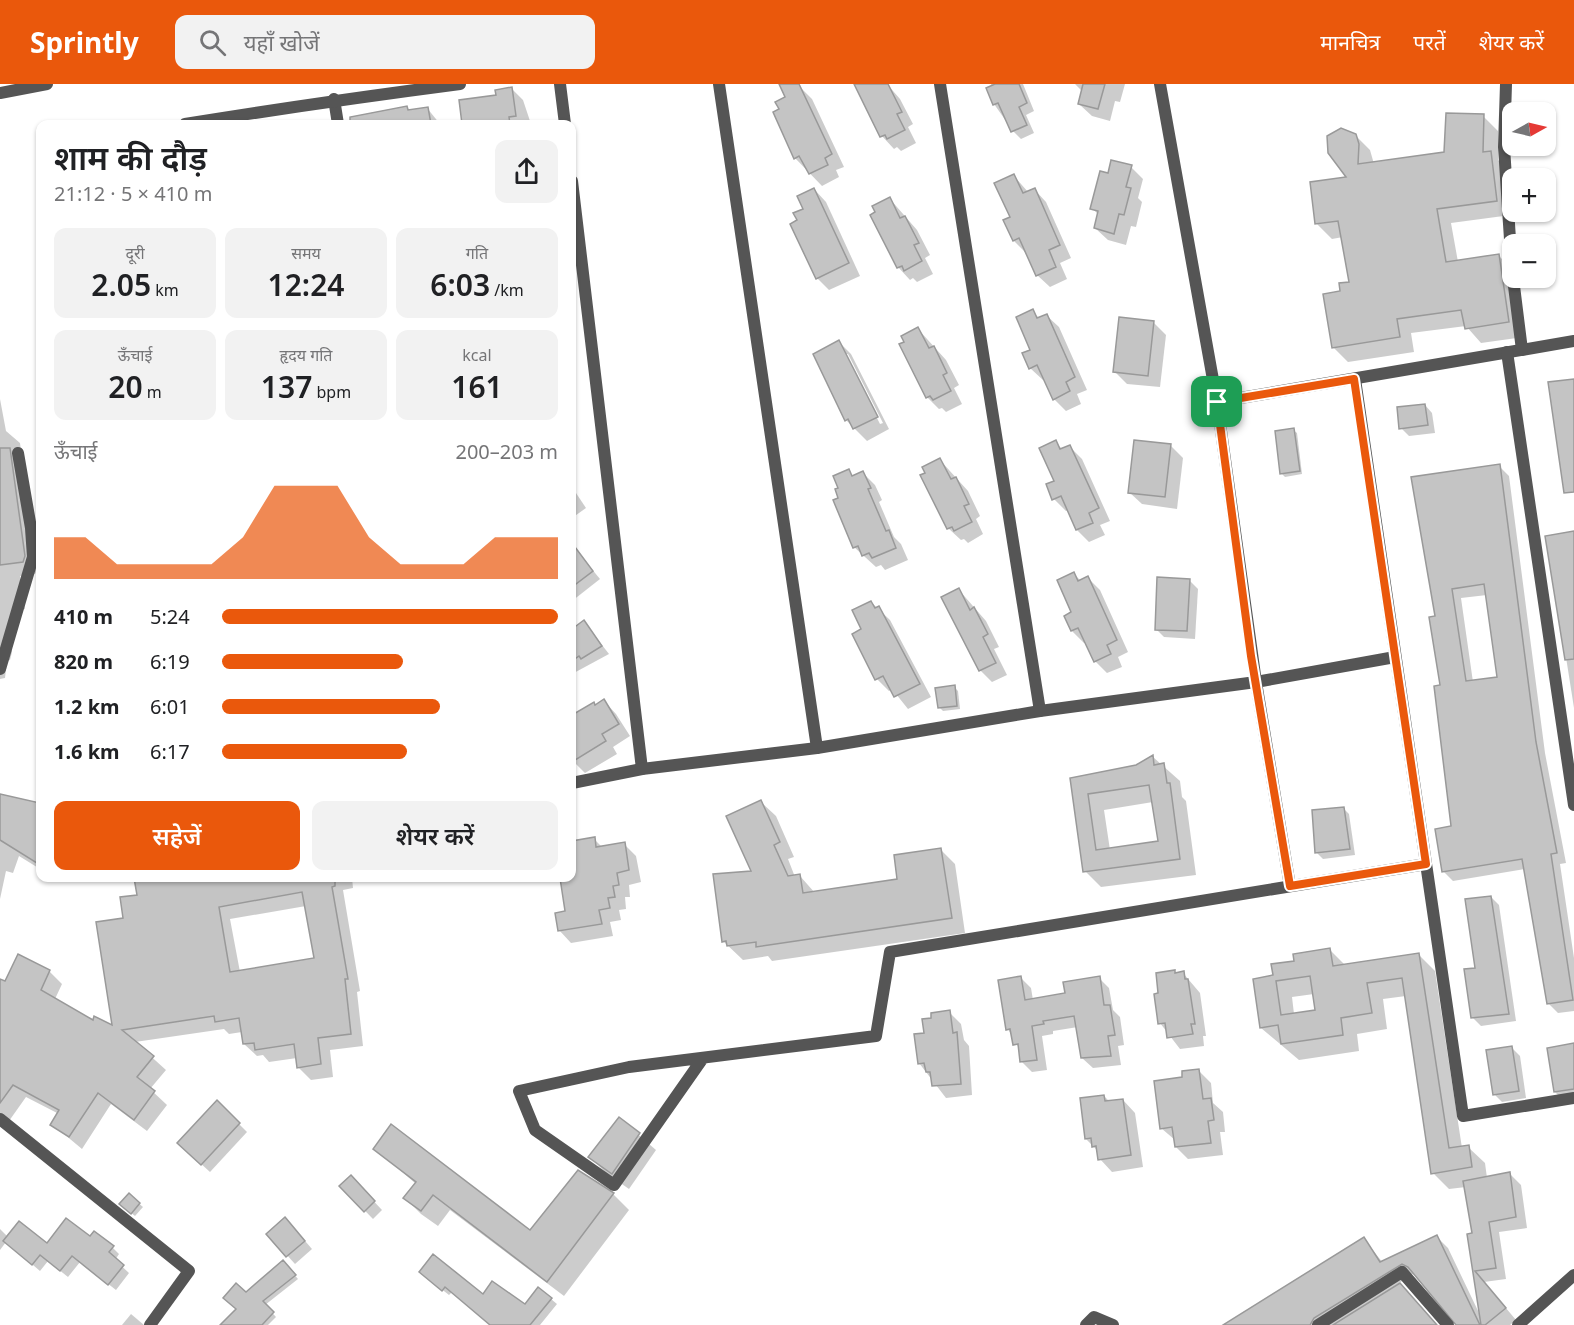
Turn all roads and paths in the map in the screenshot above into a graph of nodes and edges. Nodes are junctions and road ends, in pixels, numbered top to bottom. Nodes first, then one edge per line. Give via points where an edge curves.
1 (47, 84) edge
2 (459, 84) edge
3 (560, 84) edge
4 (719, 84) edge
5 (940, 84) edge
6 (1160, 84) edge
7 (1506, 84) edge
8 (0, 93) edge
9 (334, 99) junction
10 (209, 120) edge
11 (337, 120) edge
12 (564, 120) edge
13 (576, 215) edge
14 (1510, 234) edge
15 (1514, 288) edge
16 (1574, 341) edge
17 (1522, 350) junction
18 (1507, 352) junction
19 (1354, 379) junction
20 (1217, 402) junction
21 (18, 453) dead end
22 (1395, 657) junction
23 (0, 669) edge
24 (1256, 682) junction
25 (1040, 711) junction
26 (817, 748) junction
27 (642, 769) junction
28 (576, 782) edge
29 (1574, 805) edge
30 (1426, 864) junction
31 (1290, 886) junction
32 (703, 1058) junction
33 (1574, 1098) edge
34 (0, 1119) edge
35 (1574, 1275) edge
36 (150, 1325) edge
37 (1086, 1325) edge
38 (1113, 1325) edge
39 (1318, 1325) edge
40 (1448, 1325) edge
41 (1518, 1325) edge

1 - 8 street
2 - 9 street
3 - 12 street
4 - 26 street
5 - 25 street
6 - 20 street
7 - 14 street via 1504,147
9 - 10 street
9 - 11 street
13 - 27 street
15 - 17 street
16 - 17 street
17 - 18 street
18 - 19 street
18 - 29 street
19 - 20 street
19 - 22 street
20 - 24 street
21 - 23 street via 33,557
22 - 24 street
22 - 30 street
24 - 25 street
24 - 31 street
25 - 26 street
26 - 27 street
27 - 28 street
30 - 31 street
30 - 33 street via 1463,1116
31 - 32 street via 890,952 876,1036
32 - 32 street via 629,1067 519,1091 535,1130 614,1185
34 - 36 street via 189,1271
35 - 41 street
37 - 38 street via 1094,1317
39 - 40 street via 1402,1272

